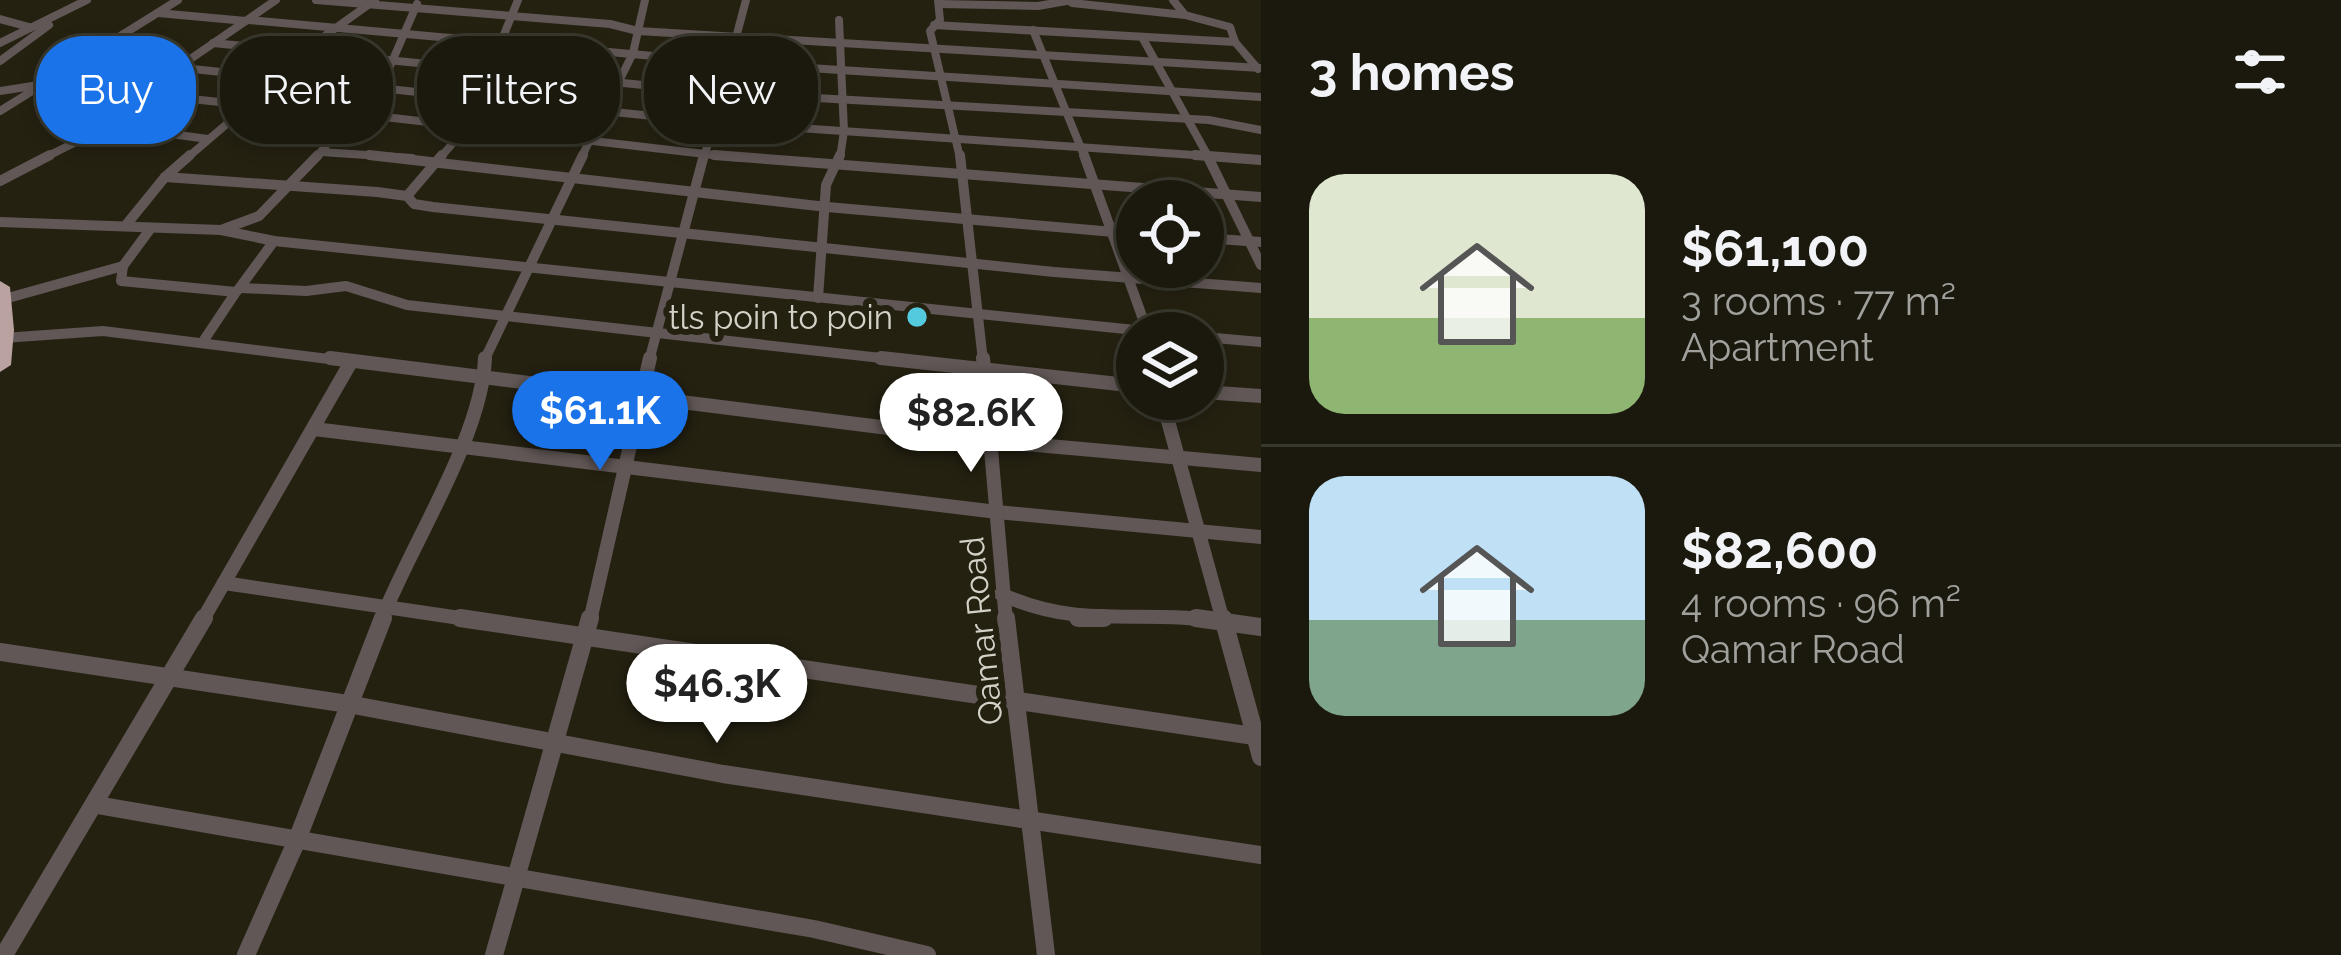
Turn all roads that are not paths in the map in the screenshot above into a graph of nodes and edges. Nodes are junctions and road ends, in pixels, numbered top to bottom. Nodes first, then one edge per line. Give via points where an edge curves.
1 (87, 0) edge
2 (178, 0) edge
3 (276, 0) edge
4 (316, 0) edge
5 (518, 0) edge
6 (622, 0) edge
7 (746, 0) edge
8 (1173, 0) edge
9 (645, 1) edge
10 (1072, 1) edge
11 (373, 2) edge
12 (939, 2) edge
13 (417, 4) edge
14 (158, 13) junction
15 (62, 14) junction
16 (1185, 15) junction
17 (513, 16) junction
18 (0, 19) edge
19 (839, 20) dead end
20 (248, 21) junction
21 (936, 24) junction
22 (29, 27) junction
23 (339, 27) junction
24 (1034, 30) junction
25 (638, 31) junction
26 (406, 32) junction
27 (120, 36) edge
28 (328, 36) edge
29 (455, 36) edge
30 (506, 36) edge
31 (709, 36) edge
32 (738, 36) edge
33 (1142, 37) junction
34 (0, 43) edge
35 (213, 43) junction
36 (1236, 43) junction
37 (220, 44) edge
38 (818, 44) edge
39 (839, 45) junction
40 (1261, 45) edge
41 (393, 50) edge
42 (938, 51) junction
43 (620, 52) edge
44 (634, 53) junction
45 (644, 54) edge
46 (196, 55) edge
47 (1046, 58) junction
48 (0, 61) edge
49 (1154, 61) junction
50 (818, 69) edge
51 (840, 70) junction
52 (1260, 70) edge
53 (943, 77) junction
54 (620, 81) joint
55 (644, 84) edge
56 (1057, 84) junction
57 (36, 86) edge
58 (36, 89) edge
59 (1170, 90) junction
60 (0, 92) edge
61 (1261, 97) edge
62 (818, 99) edge
63 (841, 100) junction
64 (951, 107) junction
65 (0, 111) edge
66 (1065, 113) junction
67 (1186, 119) junction
68 (220, 129) edge
69 (818, 129) edge
70 (1261, 130) edge
71 (844, 131) junction
72 (196, 137) edge
73 (208, 139) junction
74 (958, 140) junction
75 (69, 144) edge
76 (327, 144) edge
77 (452, 144) edge
78 (588, 144) edge
79 (598, 144) edge
80 (706, 144) edge
81 (1082, 147) junction
82 (321, 152) junction
83 (1207, 154) junction
84 (703, 155) junction
85 (1261, 160) edge
86 (437, 161) junction
87 (838, 168) junction
88 (961, 174) junction
89 (165, 177) junction
90 (570, 179) junction
91 (0, 181) edge
92 (1097, 182) junction
93 (286, 188) junction
94 (693, 193) junction
95 (1228, 194) junction
96 (407, 196) junction
97 (1261, 197) edge
98 (826, 207) junction
99 (550, 218) junction
100 (965, 219) junction
101 (0, 222) edge
102 (126, 225) junction
103 (152, 228) junction
104 (221, 230) junction
105 (1109, 233) junction
106 (1116, 233) edge
107 (684, 235) junction
108 (1224, 239) edge
109 (274, 241) junction
110 (1247, 241) junction
111 (1261, 242) edge
112 (823, 250) junction
113 (1116, 251) edge
114 (969, 264) junction
115 (1261, 265) edge
116 (123, 266) junction
117 (526, 267) junction
118 (1116, 279) edge
119 (670, 283) junction
120 (1224, 286) edge
121 (0, 287) edge
122 (1261, 288) edge
123 (238, 290) junction
124 (818, 298) junction
125 (975, 315) junction
126 (506, 316) junction
127 (2, 319) edge
128 (658, 329) junction
129 (1116, 329) edge
130 (1224, 339) edge
131 (204, 340) junction
132 (1261, 342) edge
133 (351, 362) junction
134 (0, 365) edge
135 (982, 370) junction
136 (486, 376) junction
137 (1116, 384) edge
138 (1224, 393) edge
139 (640, 396) junction
140 (1261, 396) edge
141 (1168, 420) edge
142 (314, 429) junction
143 (992, 441) junction
144 (461, 444) junction
145 (1179, 459) junction
146 (1261, 465) edge
147 (628, 467) junction
148 (997, 512) junction
149 (1198, 530) junction
150 (1261, 537) edge
151 (224, 583) junction
152 (1001, 595) junction
153 (388, 604) junction
154 (1221, 622) junction
155 (1261, 627) edge
156 (586, 637) junction
157 (0, 652) edge
158 (167, 679) junction
159 (1012, 698) junction
160 (348, 704) junction
161 (1259, 737) edge
162 (554, 743) junction
163 (1261, 757) edge
164 (97, 805) junction
165 (1030, 824) junction
166 (297, 840) junction
167 (1261, 855) edge
168 (515, 878) junction
169 (4, 955) edge
170 (246, 955) edge
171 (494, 955) edge
172 (927, 955) edge
173 (1046, 955) edge

1 - 15 street
2 - 14 street
3 - 20 street
4 - 11 street
5 - 17 street
6 - 9 street
7 - 32 street
8 - 16 street
9 - 25 street
10 - 12 street
10 - 16 street
11 - 13 street
11 - 23 street
12 - 21 street, Qamar Road
13 - 17 street
13 - 26 street
14 - 20 street
14 - 27 street
15 - 22 street
15 - 48 street
16 - 36 street via 1230,27
17 - 25 street
17 - 30 street
18 - 22 street
19 - 39 street
20 - 23 street
20 - 35 street
21 - 24 street
21 - 42 street, Qamar Road
22 - 34 street
23 - 26 street
23 - 28 street
24 - 33 street
24 - 47 street
25 - 31 street
25 - 44 street
26 - 29 street
26 - 41 street
33 - 36 street
33 - 49 street
35 - 37 street
35 - 46 street
36 - 40 street
36 - 52 street
38 - 39 street
39 - 42 street
39 - 51 street
42 - 47 street
42 - 53 street, Qamar Road
43 - 44 street
44 - 45 street
44 - 54 street
47 - 49 street
47 - 56 street
49 - 52 street
49 - 59 street
50 - 51 street
51 - 53 street
51 - 63 street
53 - 56 street
53 - 64 street, Qamar Road
54 - 55 street
56 - 59 street
56 - 66 street
57 - 60 street
58 - 65 street
59 - 61 street
59 - 67 street
62 - 63 street
63 - 64 street
63 - 71 street
64 - 66 street
64 - 74 street, Qamar Road
66 - 67 street
66 - 81 street
67 - 70 street
67 - 83 street
68 - 73 street
69 - 71 street
71 - 74 street
71 - 87 street
72 - 73 street
73 - 89 street
74 - 81 street
74 - 88 street, Qamar Road
75 - 91 street
76 - 82 street
77 - 86 street
78 - 90 street
79 - 84 street
80 - 84 street
81 - 83 street
81 - 92 street
82 - 86 street
82 - 93 street
83 - 85 street
83 - 95 street
84 - 87 street
84 - 94 street
86 - 90 street
86 - 96 street
87 - 88 street
87 - 98 street via 827,181
88 - 92 street
88 - 100 street, Qamar Road
89 - 93 street
89 - 102 street
90 - 94 street
90 - 99 street
92 - 95 street
92 - 105 street
93 - 96 street
93 - 104 street via 259,216
94 - 98 street
94 - 107 street
95 - 97 street
95 - 110 street
96 - 99 street via 414,204
98 - 100 street
98 - 112 street
99 - 107 street
99 - 117 street
100 - 105 street
100 - 114 street, Qamar Road
101 - 102 street
102 - 103 street
103 - 104 street
103 - 116 street
104 - 109 street
105 - 106 street
105 - 113 street
107 - 112 street
107 - 119 street
108 - 110 street
109 - 117 street
109 - 123 street
110 - 111 street
110 - 115 street
112 - 114 street
112 - 124 street
114 - 118 street
114 - 125 street, Qamar Road
116 - 123 street via 121,281 130,284
116 - 127 street
117 - 119 street
117 - 126 street
119 - 124 street
119 - 128 street
120 - 122 street
121 - 127 highway
123 - 126 street via 346,286 407,305
123 - 131 street
124 - 125 street
125 - 129 street
125 - 135 street, Qamar Road
126 - 128 street
126 - 136 street via 486,355
127 - 131 street
127 - 134 highway
128 - 135 street
128 - 139 street
130 - 132 street
131 - 133 street
133 - 136 street
133 - 142 street
135 - 137 street
135 - 143 street, Qamar Road
136 - 139 street
136 - 144 street
138 - 140 street
139 - 143 street
139 - 147 street
141 - 145 street
142 - 144 street
142 - 151 street
143 - 145 street
143 - 148 street, Qamar Road
144 - 147 street
144 - 153 street
145 - 146 street
145 - 149 street
147 - 148 street
147 - 156 street
148 - 149 street
148 - 152 street, Qamar Road
149 - 150 street
149 - 154 street
151 - 153 street
151 - 158 street
152 - 154 street via 1068,620 1156,615
152 - 159 street, Qamar Road
153 - 156 street
153 - 160 street
154 - 155 street
154 - 161 street
156 - 159 street
156 - 162 street
157 - 158 street
158 - 160 street
158 - 164 street
159 - 161 street
159 - 165 street, Qamar Road
160 - 162 street
160 - 166 street
161 - 163 street
162 - 165 street
162 - 168 street
164 - 166 street
164 - 169 street
165 - 167 street
165 - 173 street, Qamar Road
166 - 168 street
166 - 170 street
168 - 171 street
168 - 172 street

